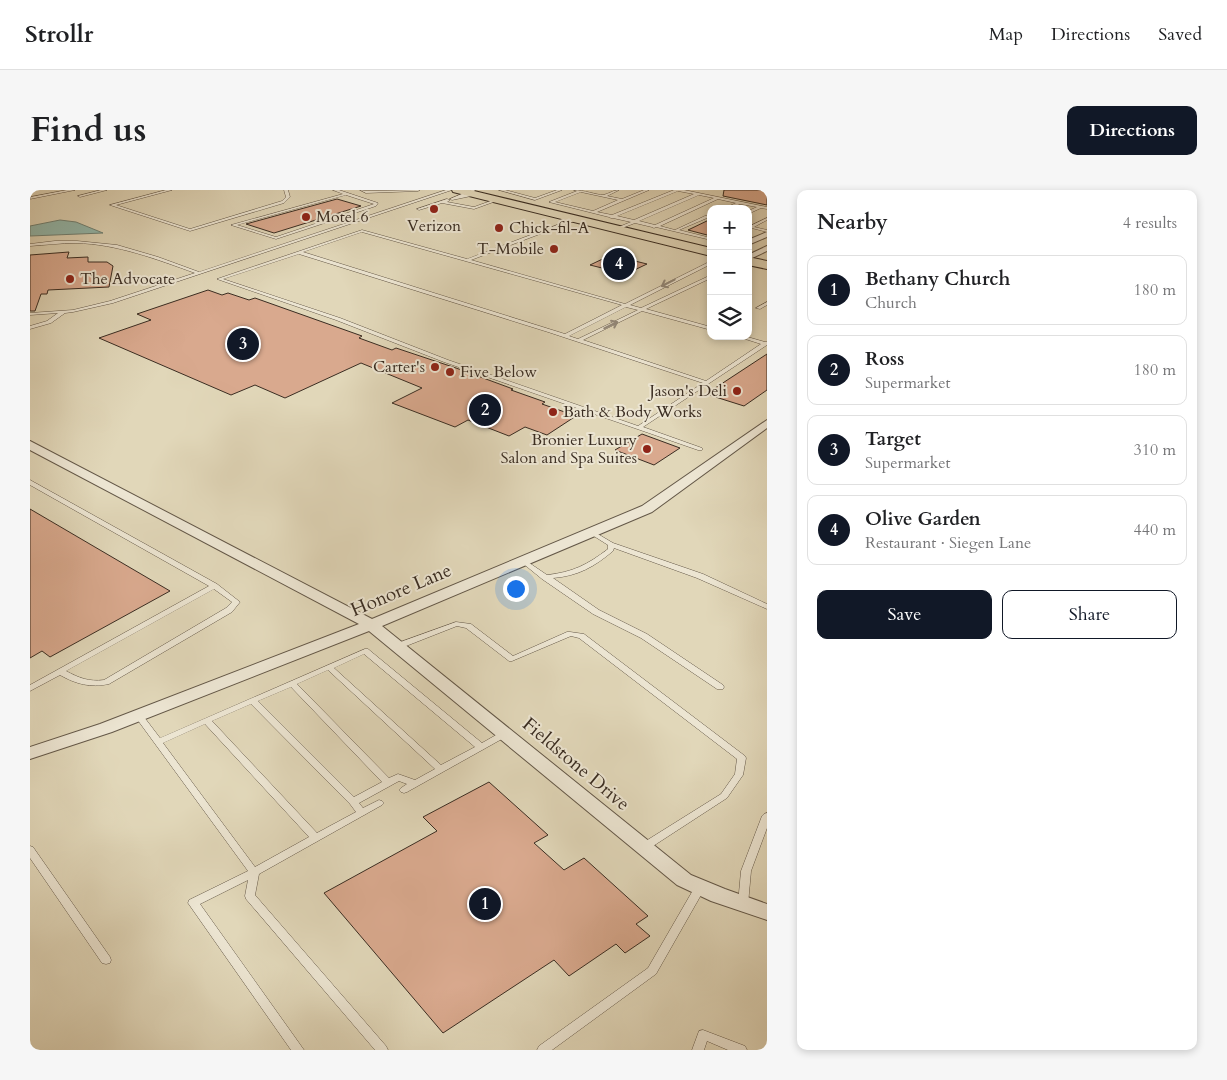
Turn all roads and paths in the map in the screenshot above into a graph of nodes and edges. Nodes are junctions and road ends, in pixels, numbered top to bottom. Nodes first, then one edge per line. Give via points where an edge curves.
1 (72, 190) edge
2 (105, 190) edge
3 (111, 190) edge
4 (170, 190) edge
5 (286, 190) edge
6 (336, 190) edge
7 (362, 190) edge
8 (418, 190) edge
9 (450, 190) edge
10 (560, 190) edge
11 (576, 190) edge
12 (617, 190) edge
13 (647, 190) edge
14 (678, 190) edge
15 (375, 191) edge
16 (383, 191) edge
17 (391, 191) edge
18 (401, 191) edge
19 (585, 191) edge
20 (500, 192) edge
21 (465, 193) edge
22 (345, 194) junction
23 (698, 194) junction
24 (80, 196) dead end
25 (602, 196) junction
26 (32, 198) dead end
27 (718, 198) junction
28 (622, 200) junction
29 (444, 202) junction
30 (739, 202) junction
31 (733, 205) edge
32 (760, 207) junction
33 (767, 208) edge
34 (419, 209) dead end
35 (752, 211) edge
36 (592, 212) junction
37 (611, 217) junction
38 (576, 218) junction
39 (707, 218) edge
40 (767, 219) edge
41 (633, 222) junction
42 (752, 226) edge
43 (654, 227) junction
44 (617, 229) junction
45 (752, 229) edge
46 (675, 231) junction
47 (767, 233) edge
48 (707, 238) edge
49 (752, 241) edge
50 (30, 244) edge
51 (767, 248) edge
52 (707, 251) edge
53 (298, 252) junction
54 (752, 257) edge
55 (468, 260) junction
56 (752, 260) edge
57 (707, 264) edge
58 (767, 266) edge
59 (199, 273) junction
60 (707, 278) edge
61 (767, 303) edge
62 (626, 305) junction
63 (643, 310) junction
64 (767, 310) edge
65 (65, 311) junction
66 (30, 314) edge
67 (30, 328) edge
68 (707, 328) edge
69 (565, 336) junction
70 (579, 340) junction
71 (752, 340) edge
72 (766, 343) edge
73 (706, 382) junction
74 (767, 424) edge
75 (638, 428) junction
76 (30, 444) edge
77 (700, 449) dead end
78 (30, 482) edge
79 (591, 532) junction
80 (611, 544) junction
81 (523, 561) junction
82 (545, 577) junction
83 (214, 586) junction
84 (767, 607) edge
85 (371, 625) junction
86 (398, 646) junction
87 (330, 668) junction
88 (60, 671) junction
89 (292, 683) junction
90 (720, 687) dead end
91 (30, 688) edge
92 (253, 701) junction
93 (138, 715) junction
94 (206, 721) junction
95 (506, 733) junction
96 (158, 742) junction
97 (481, 747) junction
98 (30, 753) edge
99 (440, 769) junction
100 (388, 783) junction
101 (416, 784) junction
102 (404, 790) dead end
103 (353, 802) junction
104 (379, 803) dead end
105 (362, 812) junction
106 (767, 816) edge
107 (316, 838) junction
108 (644, 847) junction
109 (30, 850) edge
110 (254, 872) junction
111 (700, 888) junction
112 (743, 904) junction
113 (767, 912) edge
114 (106, 960) dead end
115 (298, 1050) edge
116 (382, 1050) edge
117 (543, 1050) edge
118 (698, 1050) edge
119 (741, 1050) edge

1 - 26 lane
2 - 3 lane
2 - 24 lane
4 - 5 lane via 112,205 190,230 283,202 288,197
6 - 22 lane
7 - 15 lane
8 - 18 lane
9 - 59 lane
10 - 20 lane via 536,199
11 - 19 lane
12 - 25 lane
13 - 28 lane
14 - 23 lane
14 - 37 lane
15 - 16 lane
16 - 17 lane
17 - 18 lane
19 - 25 lane
19 - 36 lane via 551,202
20 - 21 main road
20 - 29 lane via 474,208
20 - 38 main road
21 - 29 lane
22 - 22 lane via 376,202 276,238 232,225
23 - 27 lane
23 - 41 lane
25 - 28 lane
27 - 30 lane
27 - 43 lane
28 - 36 lane
29 - 34 lane
30 - 31 lane
30 - 32 lane
32 - 33 lane
32 - 35 lane
36 - 37 lane
37 - 41 lane
38 - 44 main road
38 - 55 lane
39 - 46 lane
40 - 42 lane
41 - 43 lane
41 - 44 lane
43 - 46 lane
44 - 52 main road
45 - 47 lane
46 - 48 lane
47 - 49 street
50 - 59 lane via 110,244
51 - 54 street
53 - 55 lane via 362,231
53 - 69 lane
53 - 75 lane via 218,279
55 - 62 lane
56 - 58 main road
57 -> 62 lane
59 - 65 lane via 111,302
60 - 63 lane
61 - 64 lane via 758,308
62 - 63 lane
62 - 69 lane
63 - 68 lane
70 -> 63 lane
65 - 66 lane
65 - 67 lane via 49,322
69 - 70 lane
70 - 73 lane
71 - 72 lane
72 - 73 lane
73 - 75 lane
74 - 79 street, Honore Lane via 647,509
75 - 77 lane
76 - 85 street, Fieldstone Drive
78 - 83 lane
79 - 80 lane
79 - 81 street, Honore Lane
80 - 82 lane via 611,550 593,566 580,572
80 - 84 lane via 700,576
81 - 82 lane
81 - 85 street, Honore Lane
82 - 90 lane via 596,612 644,636
83 - 88 lane
83 - 88 lane via 236,602 229,610 106,682 82,683
85 - 86 street, Fieldstone Drive
85 - 93 street, Honore Lane
86 - 95 street, Fieldstone Drive
86 - 108 lane via 456,624 468,626 512,659 570,634 581,636 742,758 739,775 724,796
87 - 89 lane
87 - 97 lane via 364,651
87 - 99 lane
88 - 91 lane
89 - 92 lane
89 - 100 lane
92 - 94 lane
92 - 103 lane
93 - 96 lane
93 - 98 street, Honore Lane
94 - 96 lane
94 - 107 lane
95 - 97 lane
95 - 108 street, Fieldstone Drive
96 - 110 lane
97 - 99 lane
99 - 101 lane
100 - 101 lane via 398,777
100 - 103 lane
101 - 102 lane
103 - 105 lane
104 - 105 lane
105 - 107 lane
106 - 112 lane via 746,871
107 - 110 lane
108 - 111 street, Fieldstone Drive via 684,880
109 - 114 lane
110 - 115 lane via 193,903
110 - 116 lane via 250,896
111 - 112 street, Fieldstone Drive
111 - 117 lane via 652,971
112 - 113 street, Fieldstone Drive
118 - 119 lane via 703,1035

